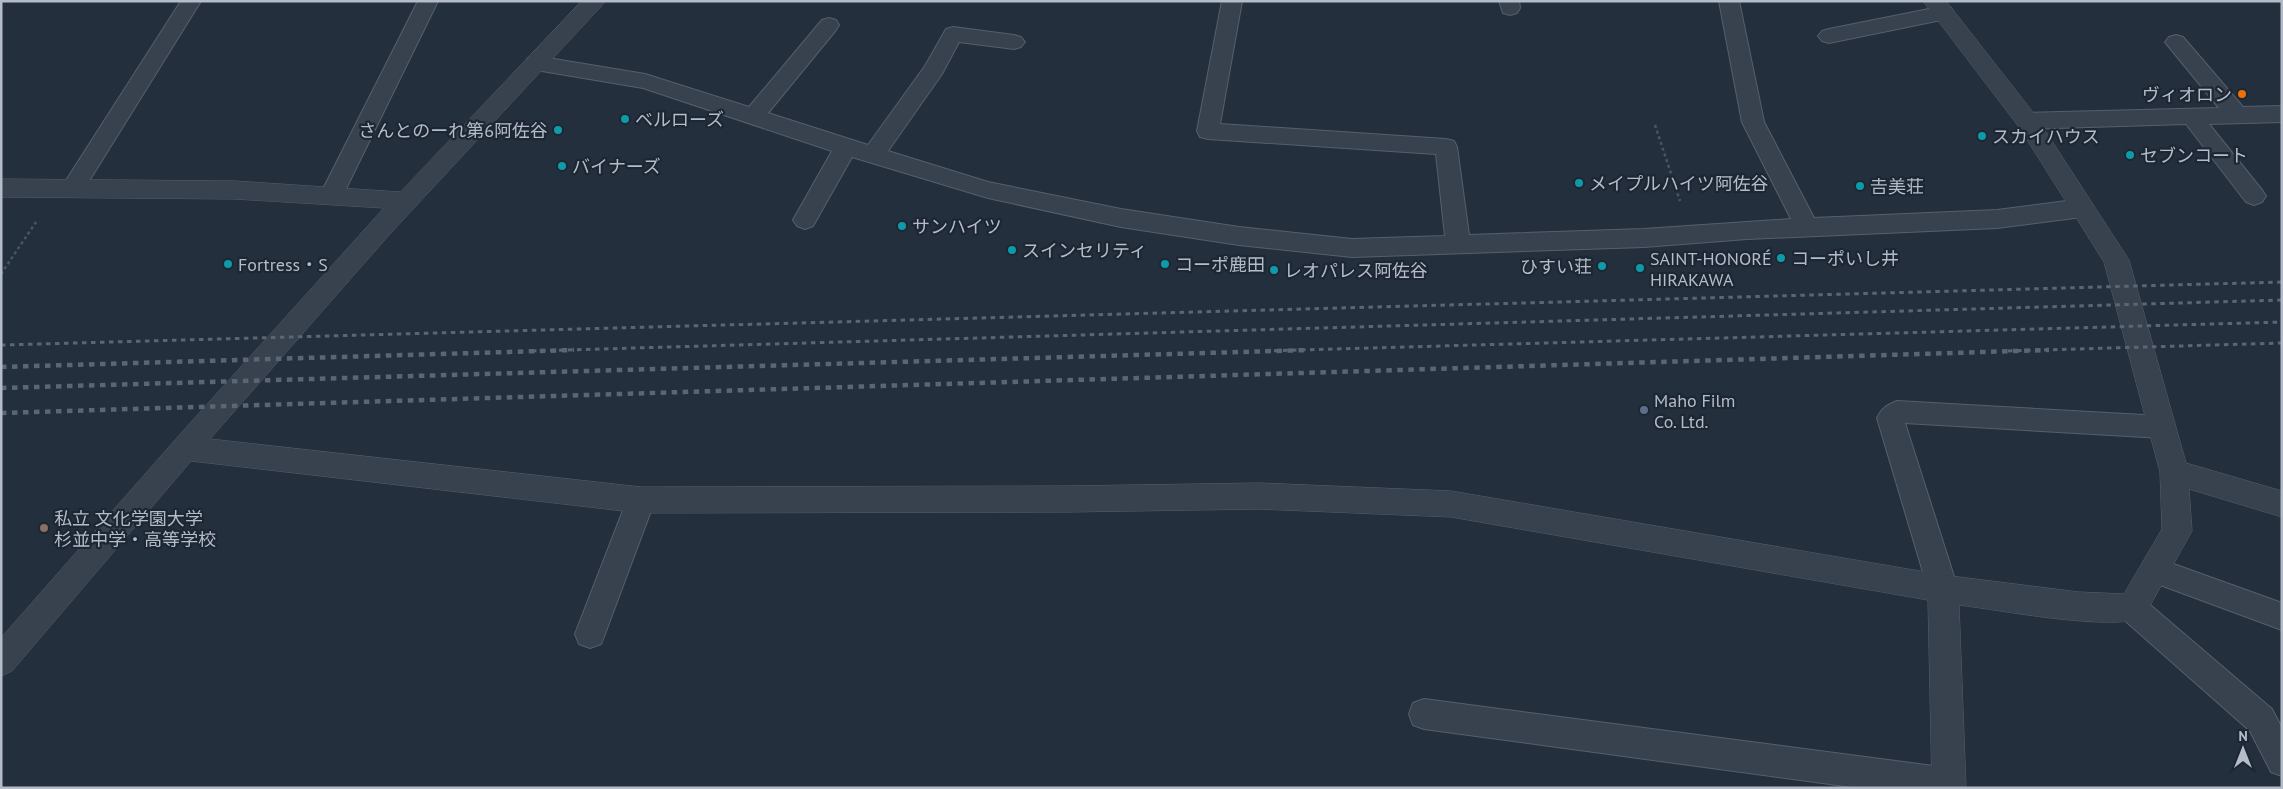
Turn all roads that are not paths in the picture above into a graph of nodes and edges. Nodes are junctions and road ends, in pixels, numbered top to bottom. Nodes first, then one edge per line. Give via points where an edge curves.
1 (191, 1) edge
2 (428, 1) edge
3 (595, 1) edge
4 (1232, 1) edge
5 (1729, 1) edge
6 (1939, 7) edge
7 (829, 24) dead end
8 (1828, 36) dead end
9 (1014, 42) dead end
10 (2176, 42) dead end
11 (536, 63) junction
12 (2282, 114) edge
13 (754, 116) junction
14 (2238, 116) junction
15 (2192, 117) junction
16 (2027, 121) junction
17 (846, 147) junction
18 (873, 155) junction
19 (1, 188) edge
20 (66, 188) junction
21 (332, 195) junction
22 (2254, 196) dead end
23 (407, 201) junction
24 (2082, 208) junction
25 (806, 220) dead end
26 (1807, 228) junction
27 (1458, 244) junction
28 (2162, 427) junction
29 (185, 448) junction
30 (2174, 472) junction
31 (641, 500) junction
32 (2282, 504) edge
33 (2154, 570) junction
34 (1944, 589) junction
35 (2132, 608) junction
36 (2282, 617) edge
37 (590, 634) dead end
38 (1, 661) edge
39 (1424, 714) dead end
40 (2282, 761) edge
41 (1949, 786) edge

1 - 20 lane
2 - 21 lane
3 - 11 street
4 - 27 lane via 1208,131 1446,147
5 - 26 lane via 1753,122
6 - 8 lane
6 - 16 street
7 - 13 lane
9 - 18 lane via 953,34 934,69
10 - 14 lane
11 - 13 lane via 646,81
11 - 23 street
12 - 14 lane
13 - 17 lane
14 - 15 lane
15 - 16 lane
15 - 22 lane
16 - 24 street
17 - 18 lane
17 - 25 lane
18 - 27 lane via 988,190 1121,218 1239,236 1352,248
19 - 20 street
20 - 21 street
21 - 23 street
23 - 29 street
24 - 26 lane via 1997,219
24 - 28 street via 2116,260
26 - 27 lane
28 - 30 street
28 - 34 lane via 1897,412 1890,418
29 - 31 street
29 - 38 street
30 - 32 street
30 - 33 street via 2177,531
31 - 34 street via 1260,496 1451,504
31 - 37 lane
33 - 35 street
33 - 36 lane
34 - 35 street via 2079,606
34 - 41 street
35 - 40 lane via 2261,720
39 - 41 lane

